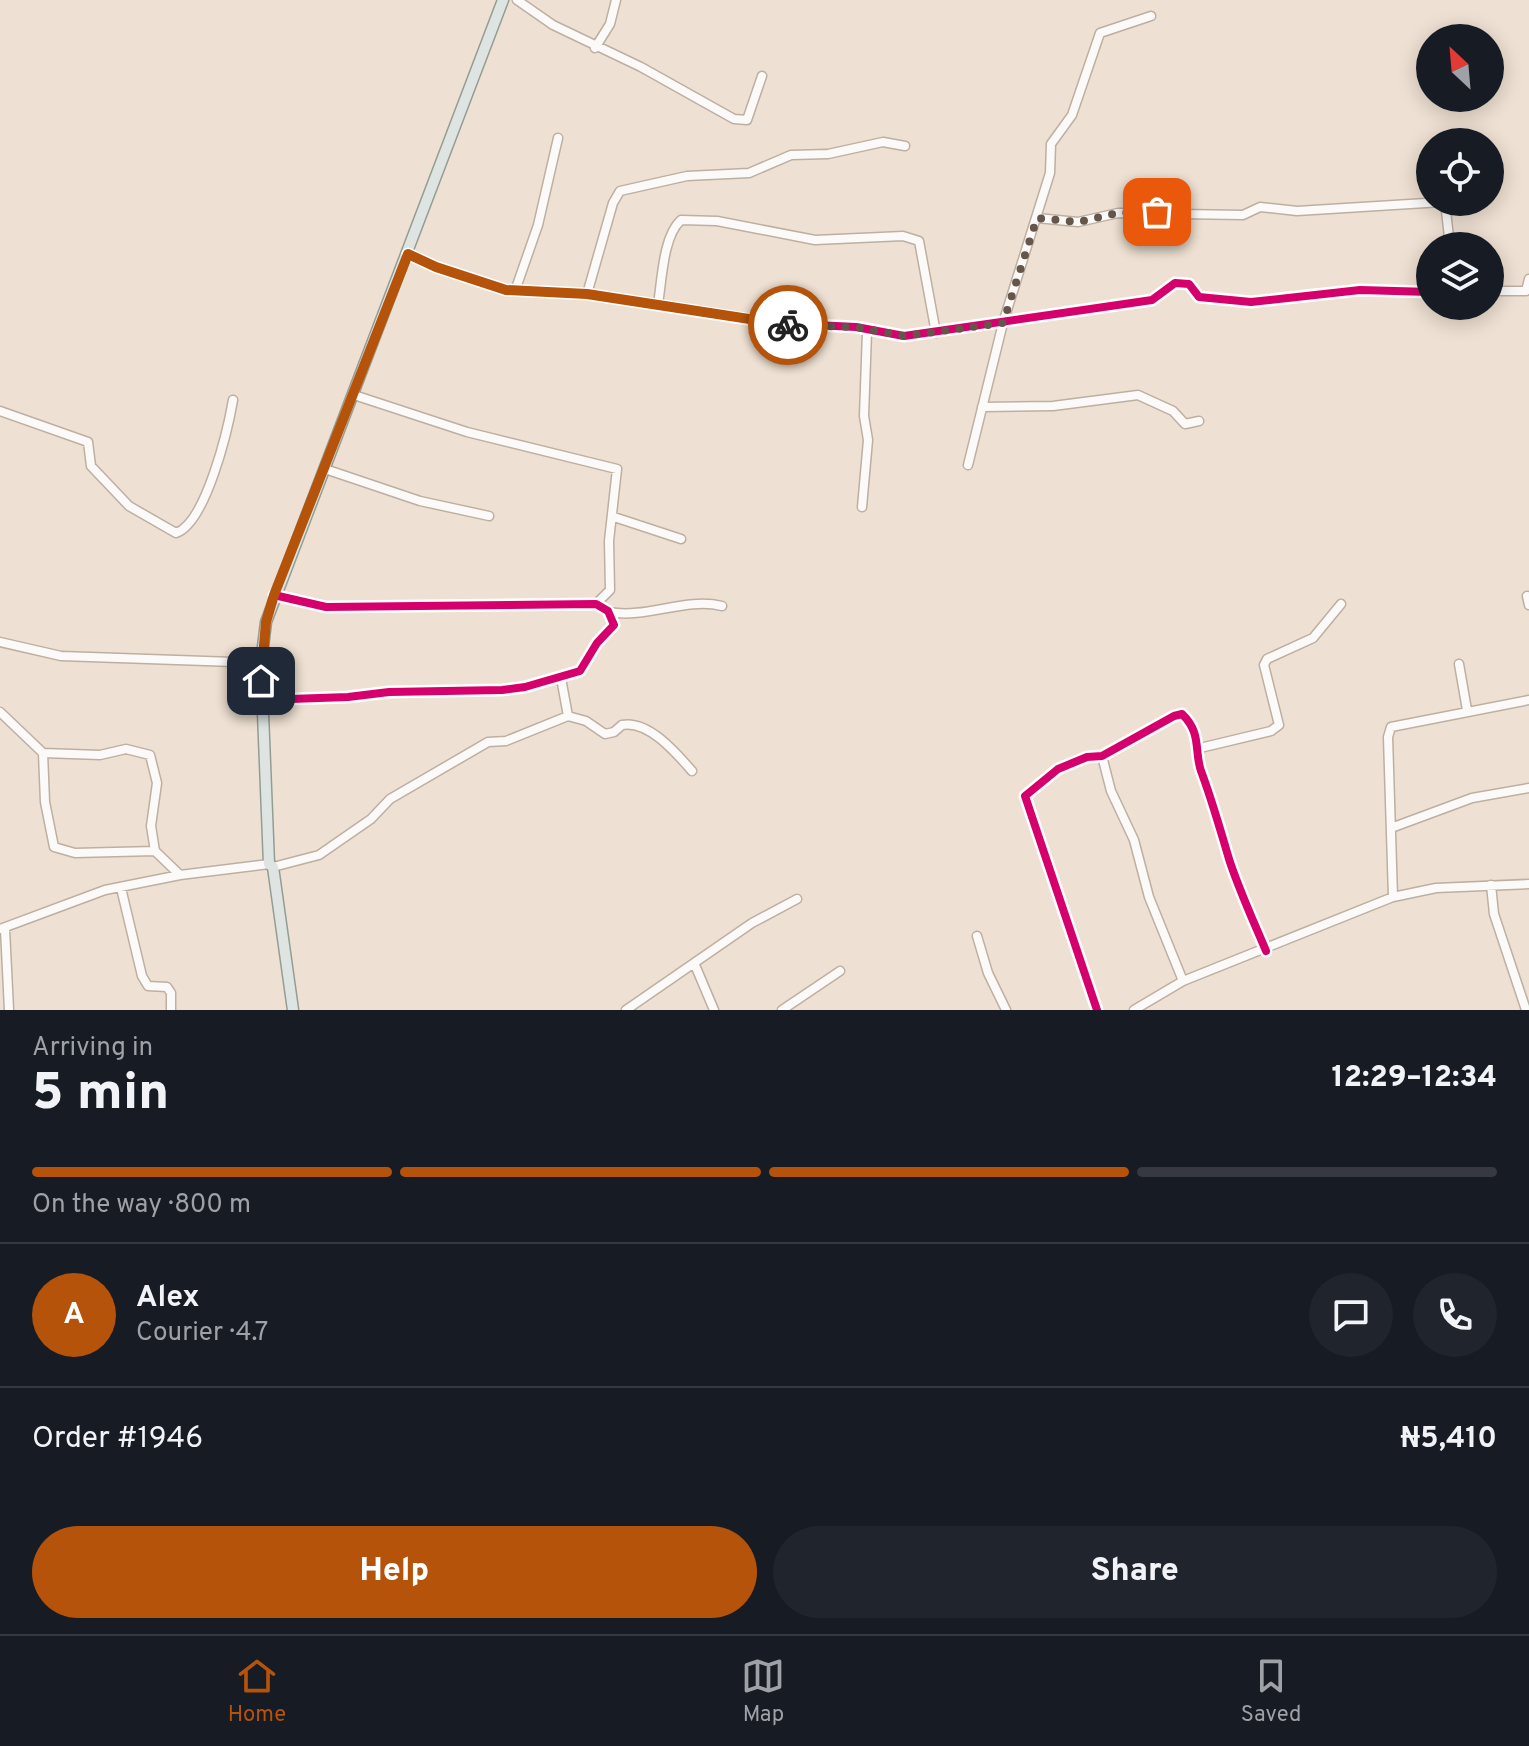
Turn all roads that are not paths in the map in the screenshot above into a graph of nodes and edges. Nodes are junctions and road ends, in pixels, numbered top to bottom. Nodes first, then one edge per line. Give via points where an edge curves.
1 (503, 0) edge
2 (517, 0) edge
3 (616, 0) edge
4 (1151, 16) dead end
5 (595, 48) junction
6 (762, 76) dead end
7 (558, 138) dead end
8 (905, 146) dead end
9 (1416, 204) edge
10 (1037, 218) junction
11 (408, 254) junction
12 (1529, 279) edge
13 (515, 291) junction
14 (1504, 291) edge
15 (1416, 292) edge
16 (587, 294) junction
17 (658, 304) junction
18 (1003, 323) junction
19 (867, 332) junction
20 (936, 333) junction
21 (354, 395) junction
22 (233, 400) dead end
23 (982, 407) junction
24 (0, 411) edge
25 (1199, 421) dead end
26 (968, 465) dead end
27 (325, 469) junction
28 (862, 507) dead end
29 (489, 516) dead end
30 (614, 517) junction
31 (681, 539) dead end
32 (274, 595) junction
33 (596, 604) junction
34 (1341, 604) dead end
35 (722, 606) dead end
36 (608, 611) junction
37 (627, 615) junction
38 (614, 625) junction
39 (0, 642) edge
40 (261, 663) junction
41 (1459, 664) dead end
42 (561, 678) junction
43 (262, 700) junction
44 (1529, 700) edge
45 (1467, 710) junction
46 (0, 712) edge
47 (568, 716) junction
48 (1200, 748) junction
49 (43, 753) junction
50 (1102, 756) junction
51 (692, 771) dead end
52 (1529, 788) edge
53 (1391, 828) junction
54 (155, 851) junction
55 (271, 866) junction
56 (180, 875) junction
57 (1529, 884) edge
58 (1491, 885) junction
59 (121, 888) junction
60 (1393, 897) junction
61 (797, 899) dead end
62 (3, 929) edge
63 (977, 936) dead end
64 (1266, 951) junction
65 (695, 965) junction
66 (840, 971) dead end
67 (1183, 981) junction
68 (293, 1008) edge
69 (9, 1010) edge
70 (171, 1010) edge
71 (626, 1010) edge
72 (714, 1010) edge
73 (782, 1010) edge
74 (1006, 1010) edge
75 (1097, 1010) edge
76 (1134, 1010) edge
77 (1526, 1010) edge

1 - 11 main road
2 - 5 street
3 - 5 street via 610,24
4 - 10 street via 1100,33 1094,42 1072,115 1051,144 1050,173
5 - 6 street via 641,67 734,119 747,120
7 - 13 street via 538,225
8 - 16 street via 883,142 828,154 791,155 749,173 687,176 620,191
9 - 10 street via 1297,211 1260,207 1243,215 1118,213 1078,222
10 - 18 street
11 - 13 street via 488,286
11 - 21 main road
12 - 14 street via 1526,291
13 - 16 street
15 - 18 street via 1360,290 1251,302 1199,297 1189,284 1175,283 1152,300
16 - 17 street
17 - 19 street
17 - 20 street via 671,238 681,220 717,221 815,240 903,236 919,241
18 - 20 street
18 - 23 street
19 - 20 street
19 - 28 street via 868,440
21 - 27 main road
21 - 30 street via 467,432 617,469
22 - 24 street via 225,447 206,494 185,528 176,533 129,506 91,466 88,442
23 - 25 street via 1053,406 1138,395 1173,411 1185,424
23 - 26 street
27 - 29 street via 420,501
27 - 32 main road
30 - 31 street
30 - 33 street via 610,590
32 - 33 street via 326,607
32 - 40 main road
33 - 36 street
34 - 48 street via 1313,638 1267,659 1264,665 1279,725
35 - 37 street via 709,603
36 - 37 street
36 - 38 street
37 - 38 street
38 - 42 street via 580,671
39 - 40 street via 50,655
40 - 43 main road
41 - 45 street
42 - 43 street via 502,690
42 - 47 street
43 - 55 main road
44 - 45 street
45 - 53 street via 1391,727
46 - 49 street
47 - 51 street via 605,734 635,725 655,735
47 - 55 street via 506,741 488,742 390,799 319,855
48 - 50 street via 1182,714
48 - 64 street via 1201,771 1228,855
49 - 54 street via 54,847 75,853
49 - 54 street via 100,755 126,749 150,755 157,783 151,826
50 - 67 street
50 - 75 street via 1058,769 1025,796
52 - 53 street via 1472,798
53 - 60 street
54 - 56 street
55 - 56 street
55 - 68 main road
56 - 59 street
57 - 58 street
58 - 60 street
58 - 77 street via 1494,914
59 - 62 street
59 - 70 street via 142,976 148,986 167,987
60 - 64 street via 1313,926
61 - 65 street via 752,923
62 - 69 street
63 - 74 street
64 - 67 street
65 - 71 street
65 - 72 street
66 - 73 street
67 - 76 street

